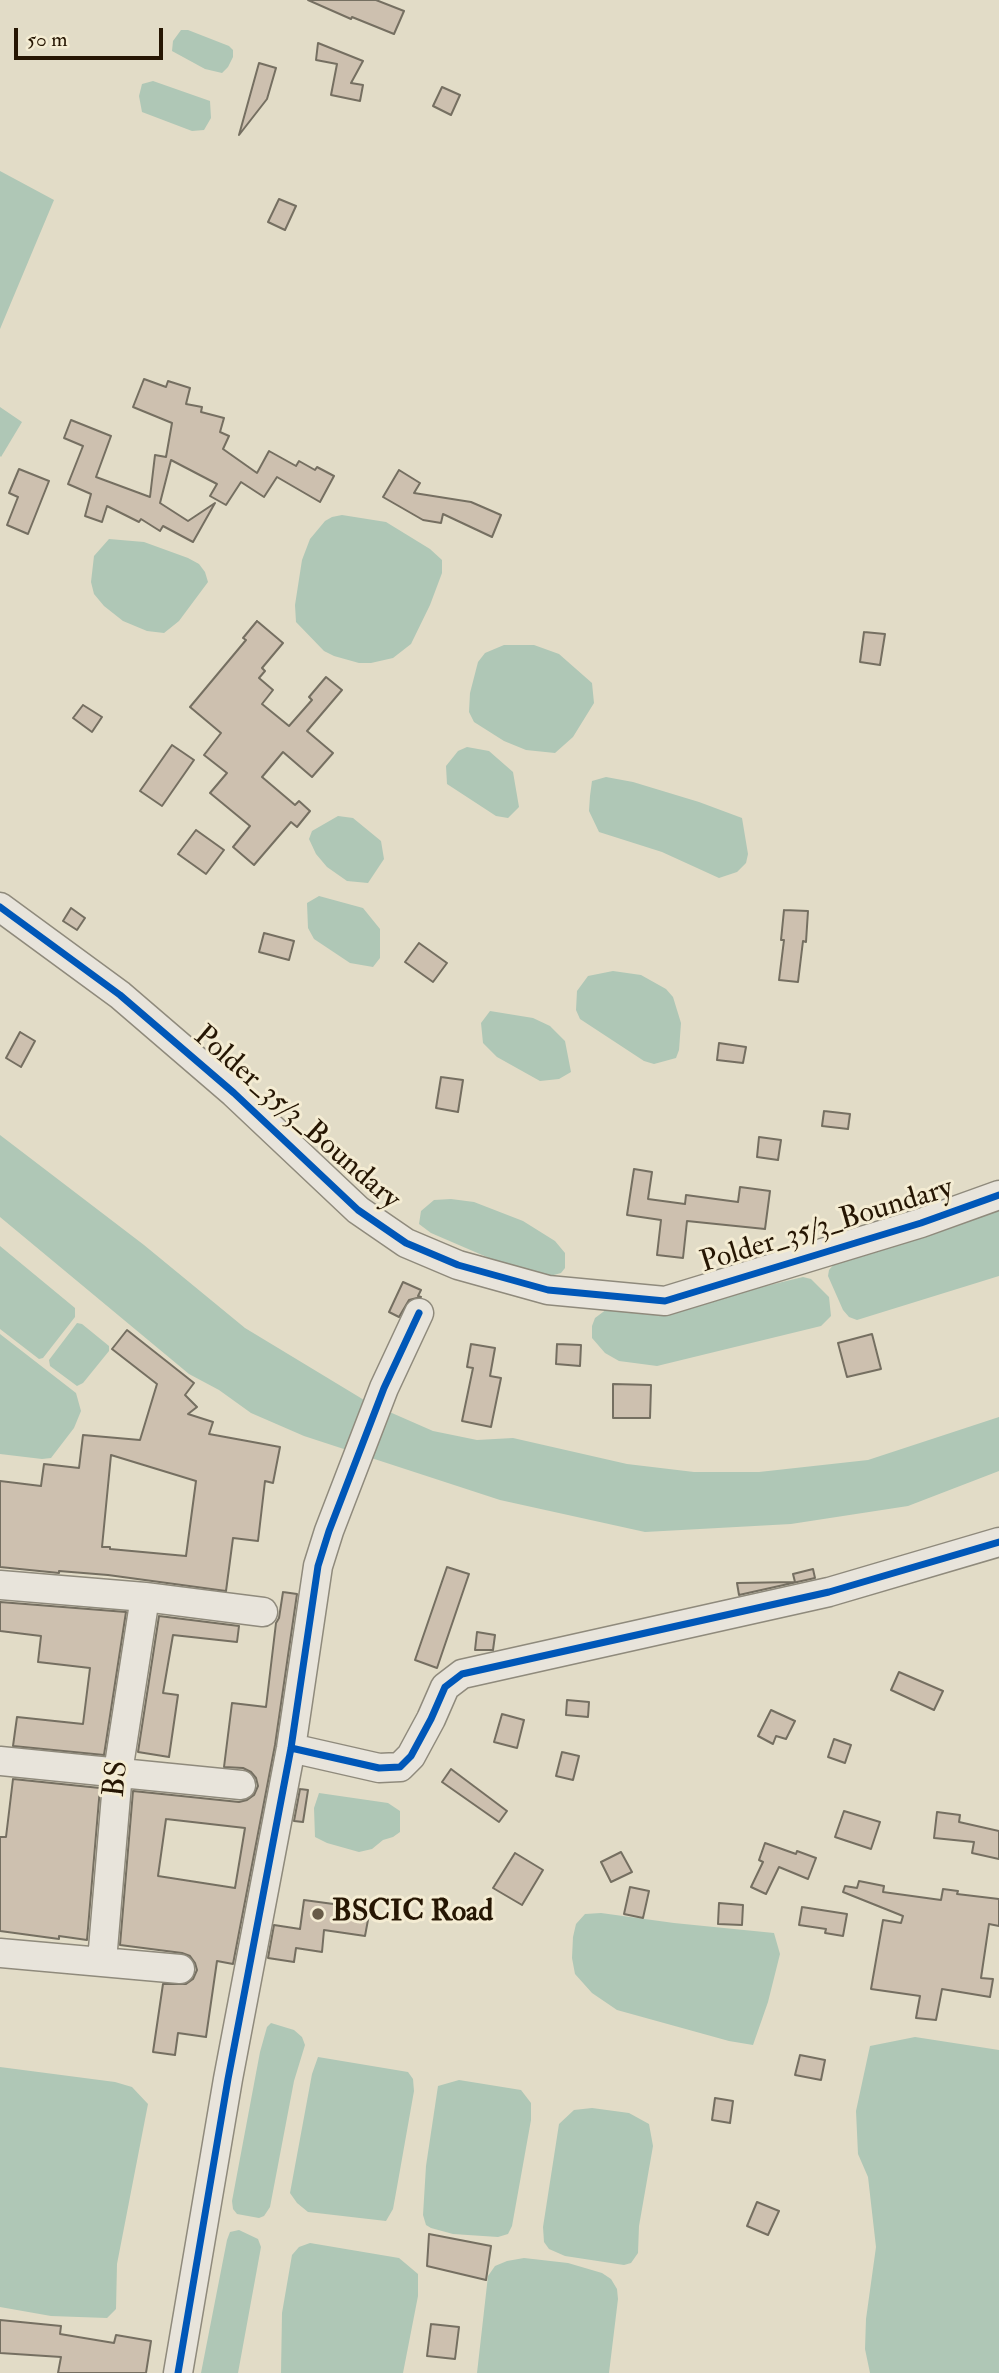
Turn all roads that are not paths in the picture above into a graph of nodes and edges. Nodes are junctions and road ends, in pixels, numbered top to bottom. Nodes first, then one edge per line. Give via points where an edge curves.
1 (0, 907) edge
2 (999, 1195) edge
3 (419, 1313) dead end
4 (999, 1542) edge
5 (0, 1585) edge
6 (145, 1597) junction
7 (263, 1612) dead end
8 (291, 1748) junction
9 (0, 1761) edge
10 (118, 1772) junction
11 (241, 1785) dead end
12 (0, 1952) edge
13 (102, 1961) junction
14 (180, 1969) dead end
15 (178, 2373) edge

1 - 2 street, Polder_35/3_Boundary via 120,995 234,1093 358,1210 406,1243 458,1265 548,1290 665,1301
3 - 8 street via 384,1388 318,1566
4 - 8 street via 829,1592 462,1674 445,1687 411,1756 400,1767 379,1768
5 - 6 street
6 - 7 street
6 - 10 street, BS
8 - 15 street
9 - 10 street
10 - 11 street
10 - 13 street, BS
12 - 13 street
13 - 14 street

